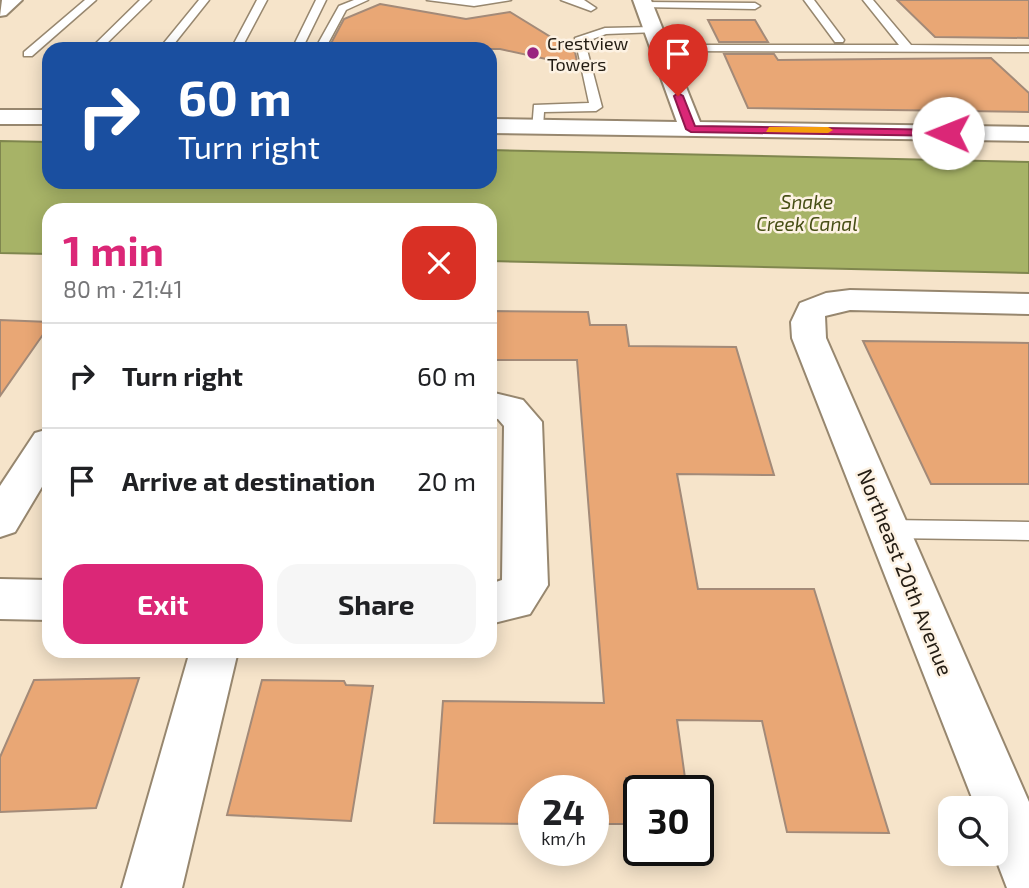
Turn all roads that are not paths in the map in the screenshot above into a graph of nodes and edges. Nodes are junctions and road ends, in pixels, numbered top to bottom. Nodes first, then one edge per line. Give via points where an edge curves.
1 (13, 0) edge
2 (91, 0) edge
3 (146, 0) edge
4 (204, 0) edge
5 (262, 0) edge
6 (321, 0) edge
7 (363, 0) edge
8 (432, 0) edge
9 (506, 0) edge
10 (566, 0) edge
11 (809, 0) edge
12 (868, 0) edge
13 (642, 2) edge
14 (755, 6) dead end
15 (591, 8) dead end
16 (0, 11) edge
17 (657, 39) junction
18 (102, 42) edge
19 (170, 42) edge
20 (240, 42) edge
21 (300, 42) edge
22 (324, 42) edge
23 (842, 44) junction
24 (904, 44) junction
25 (1029, 49) edge
26 (28, 54) dead end
27 (0, 117) edge
28 (42, 117) edge
29 (497, 126) edge
30 (537, 127) junction
31 (691, 129) junction
32 (1029, 134) edge
33 (1029, 304) edge
34 (497, 406) edge
35 (42, 454) edge
36 (0, 520) edge
37 (888, 530) junction
38 (1029, 531) edge
39 (0, 599) edge
40 (42, 600) edge
41 (497, 603) edge
42 (212, 658) edge
43 (1029, 870) edge
44 (152, 888) edge

1 - 16 street
2 - 26 lane
3 - 18 lane
4 - 19 lane
5 - 20 lane
6 - 21 lane
7 - 22 lane via 342,8
8 - 9 lane
10 - 15 lane
11 - 23 lane
12 - 24 lane
13 - 14 lane
13 - 17 street
17 - 23 lane
17 - 30 lane via 604,32 579,40 596,107 538,108
17 - 31 street
23 - 24 lane
24 - 25 lane
27 - 28 street
29 - 30 street
30 - 31 street
31 - 32 street
33 - 37 street, Northeast 20th Avenue via 850,300 811,310 809,338
34 - 41 street via 510,409 523,422 525,585 514,600
35 - 36 street
37 - 38 lane
37 - 43 street, Northeast 20th Avenue
39 - 40 street
42 - 44 street

